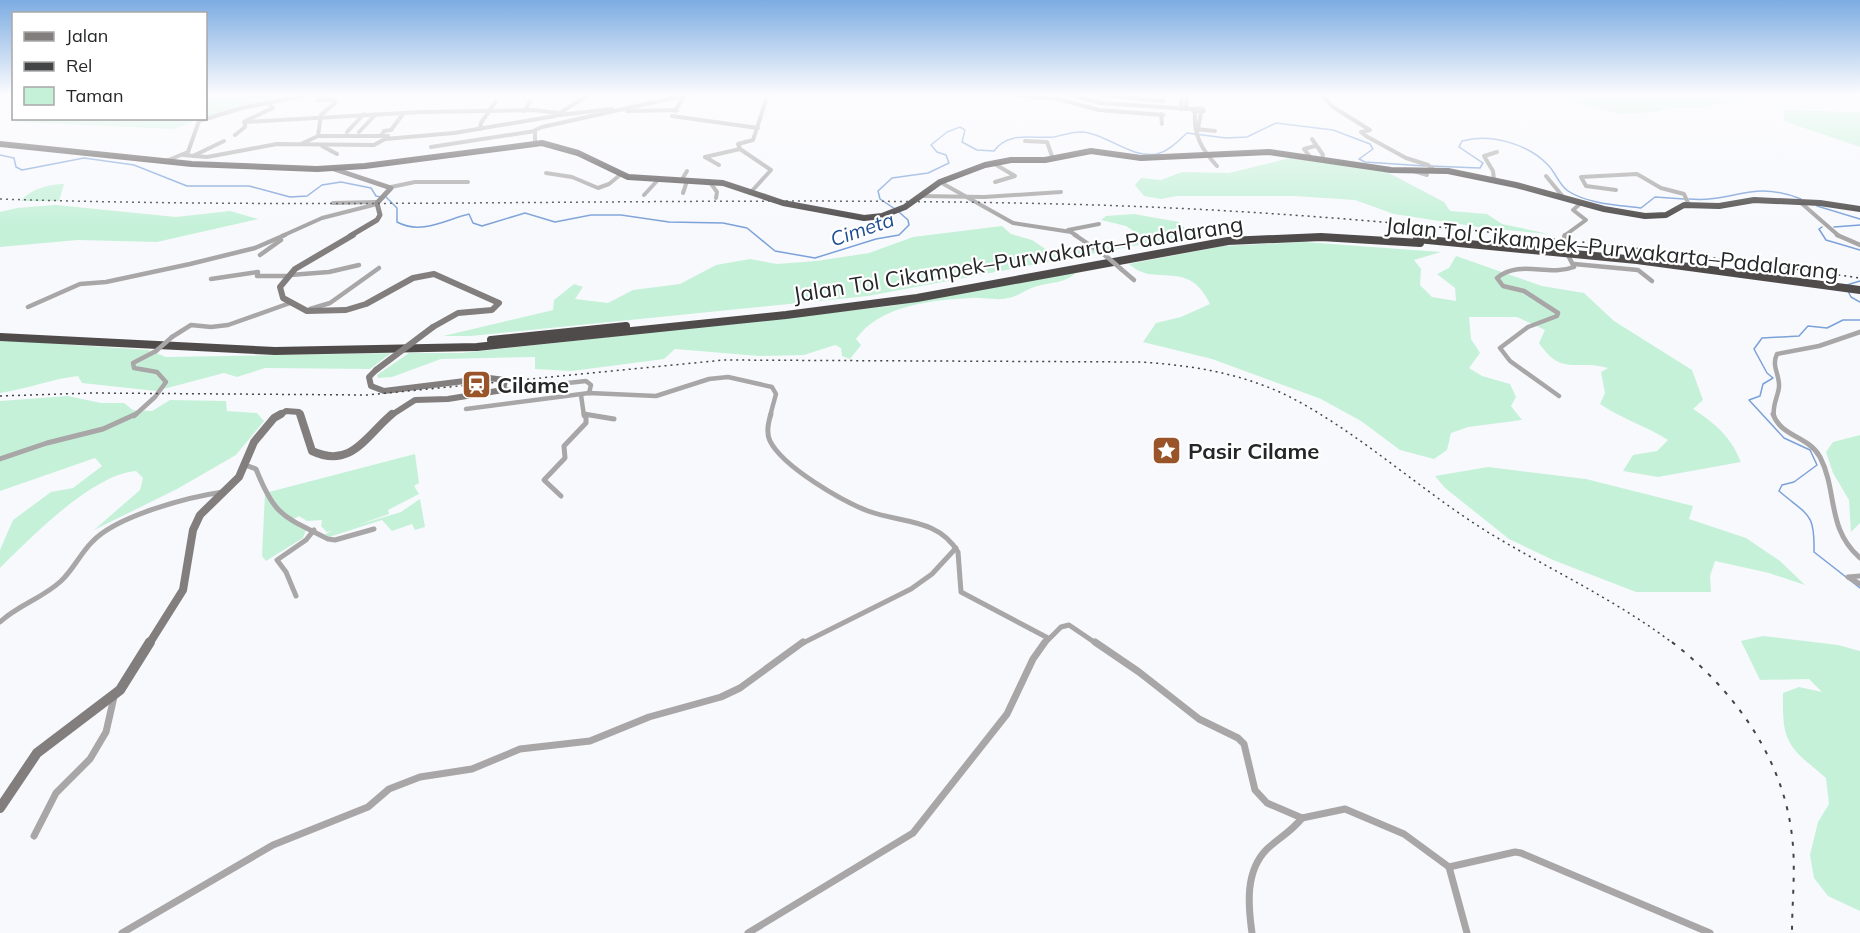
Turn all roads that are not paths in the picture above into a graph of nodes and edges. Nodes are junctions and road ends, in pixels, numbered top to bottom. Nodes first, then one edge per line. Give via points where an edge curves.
1 (194, 138) edge
2 (315, 138) edge
3 (393, 138) joint
4 (397, 138) edge
5 (492, 138) edge
6 (535, 138) edge
7 (754, 138) edge
8 (1199, 138) edge
9 (1368, 138) edge
10 (1312, 139) dead end
11 (224, 141) dead end
12 (1025, 141) dead end
13 (535, 143) junction
14 (0, 144) edge
15 (301, 144) junction
16 (321, 145) junction
17 (1315, 146) junction
18 (430, 147) dead end
19 (740, 149) junction
20 (1497, 152) dead end
21 (337, 154) dead end
22 (1205, 154) junction
23 (183, 155) junction
24 (192, 156) junction
25 (1311, 158) junction
26 (1053, 159) junction
27 (1322, 160) junction
28 (166, 161) junction
29 (993, 163) junction
30 (719, 165) dead end
31 (1217, 166) dead end
32 (1432, 167) junction
33 (334, 169) junction
34 (687, 171) dead end
35 (1414, 171) junction
36 (546, 173) dead end
37 (620, 175) junction
38 (1427, 175) dead end
39 (1546, 176) dead end
40 (1494, 180) junction
41 (657, 181) junction
42 (684, 181) junction
43 (709, 181) junction
44 (468, 182) dead end
45 (995, 182) dead end
46 (940, 183) junction
47 (391, 187) junction
48 (1616, 190) dead end
49 (1061, 192) dead end
50 (683, 193) dead end
51 (750, 193) junction
52 (644, 195) dead end
53 (920, 196) junction
54 (970, 197) junction
55 (716, 198) dead end
56 (1564, 198) junction
57 (380, 200) junction
58 (1803, 202) junction
59 (333, 203) dead end
60 (1581, 203) junction
61 (1689, 204) junction
62 (1860, 209) edge
63 (1099, 225) dead end
64 (1066, 230) junction
65 (284, 236) junction
66 (1419, 241) junction
67 (1860, 245) edge
68 (260, 255) dead end
69 (1574, 264) junction
70 (359, 265) dead end
71 (379, 268) dead end
72 (1121, 269) joint
73 (288, 275) junction
74 (211, 279) dead end
75 (1134, 280) dead end
76 (1652, 280) dead end
77 (1860, 292) edge
78 (290, 303) junction
79 (28, 307) dead end
80 (300, 309) junction
81 (0, 332) edge
82 (1860, 332) edge
83 (0, 337) edge
84 (503, 390) junction
85 (589, 393) junction
86 (581, 395) junction
87 (1560, 396) dead end
88 (466, 409) dead end
89 (585, 416) junction
90 (614, 419) dead end
91 (0, 459) edge
92 (245, 465) junction
93 (223, 492) junction
94 (561, 496) dead end
95 (374, 529) dead end
96 (314, 530) junction
97 (956, 548) junction
98 (1860, 558) edge
99 (1860, 576) edge
100 (1860, 584) edge
101 (296, 596) dead end
102 (0, 622) edge
103 (1048, 639) junction
104 (114, 695) junction
105 (0, 808) edge
106 (1302, 818) junction
107 (34, 836) dead end
108 (1449, 867) junction
109 (122, 933) edge
110 (748, 933) edge
111 (1252, 933) edge
112 (1467, 933) edge
113 (1710, 933) edge

1 - 23 street via 193,145
2 - 15 street
3 - 4 street
3 - 16 street via 376,144
5 - 18 street
6 - 13 street
7 - 19 street via 738,143
8 - 22 street
9 - 32 street
10 - 17 street
11 - 24 street
12 - 26 street via 1047,142
13 - 33 highway
13 - 37 highway via 578,153
14 - 28 highway
15 - 16 street
15 - 24 street via 261,145 207,157
16 - 21 street
17 - 25 street via 1304,149
17 - 27 street via 1323,155
19 - 30 street via 705,157
19 - 51 street via 771,170
20 - 40 street via 1484,156
22 - 25 highway via 1269,152
22 - 26 highway via 1137,158 1091,151
22 - 31 street
23 - 24 street
23 - 28 street
25 - 27 highway
26 - 29 highway
27 - 35 highway
28 - 33 highway
29 - 45 street via 1015,176
29 - 46 highway
32 - 35 highway
32 - 40 highway
33 - 47 street
34 - 42 street
35 - 38 street
36 - 37 street via 572,177 598,188
37 - 41 highway
39 - 56 street
40 - 56 highway
41 - 42 highway
41 - 52 street
42 - 43 highway
42 - 50 street
43 - 51 highway
43 - 55 street via 717,192
44 - 47 street via 415,182
46 - 53 highway
46 - 54 street
47 - 57 street
48 - 61 street via 1586,186 1581,177 1637,174 1686,197
49 - 54 street
51 - 53 highway via 783,203 870,218 892,213
53 - 54 street
54 - 64 street via 1012,223
56 - 60 highway
57 - 59 street
57 - 65 street via 322,218
57 - 73 street via 380,215 374,223
58 - 61 highway via 1754,200 1709,207
58 - 62 highway
58 - 67 street via 1843,239
60 - 61 highway via 1655,217
60 - 69 street via 1573,210 1586,220 1564,235 1564,247
63 - 64 street
64 - 72 street, bridge via 1095,245
65 - 68 street
65 - 79 street via 255,248 190,264 80,284
66 - 77 highway, Jalan Tol Cikampek–Purwakarta–Padalarang, bridge
66 - 81 highway, Jalan Tol Cikampek–Purwakarta–Padalarang via 1335,233 1210,238 914,295 471,341 349,347 243,345
66 - 83 highway, Jalan Tol Cikampek–Purwakarta–Padalarang via 1299,237 1220,242 917,298 487,346 286,351
69 - 76 street via 1638,270
69 - 87 street via 1569,270 1530,268 1497,278 1503,286 1524,291 1558,313 1528,327 1500,348 1508,359
70 - 73 street
71 - 80 street via 330,303
72 - 75 street
73 - 74 street via 256,276 258,272
73 - 78 street via 279,290
78 - 80 street
78 - 91 street, bridge via 266,308 224,326 188,325 134,363 134,368 156,372 166,382 140,414 114,427
80 - 84 street, bridge via 328,312 361,306 396,285 432,274 499,303 494,309 458,313 433,327 376,370 369,377 371,386 384,391 496,378 504,379
82 - 98 street via 1819,346 1777,354 1774,372 1780,385 1772,411 1780,426 1817,451 1839,532
84 - 85 street via 586,381 591,385
84 - 92 street via 410,401 355,450 331,457 312,451 301,415 286,411 274,418 254,442
85 - 86 street
85 - 97 street via 656,396 728,377 765,384 776,394 768,429 773,448 851,501 876,513 922,523
86 - 88 street
86 - 89 street
89 - 90 street
89 - 94 street via 586,423 564,446 565,458 544,480
92 - 93 street
92 - 96 street via 256,470 276,509
93 - 102 street via 189,497 118,524 93,540 60,582 14,609
93 - 104 street via 195,523 181,595
95 - 96 street via 335,540
96 - 101 street via 277,560
97 - 103 street via 961,592
97 - 109 street via 911,589 809,638 740,688 590,741 520,749 472,769 420,777 389,789 368,807 273,845
99 - 100 street via 1848,577
103 - 106 street via 1061,627 1076,628 1200,719 1231,732 1244,744 1252,783 1260,798
103 - 110 street via 1007,714 913,833
104 - 105 street via 36,754
104 - 107 street via 106,732 90,759 56,793
106 - 108 street via 1345,809 1404,834
106 - 111 street via 1292,833 1261,856 1250,881
108 - 112 street
108 - 113 street via 1521,853

